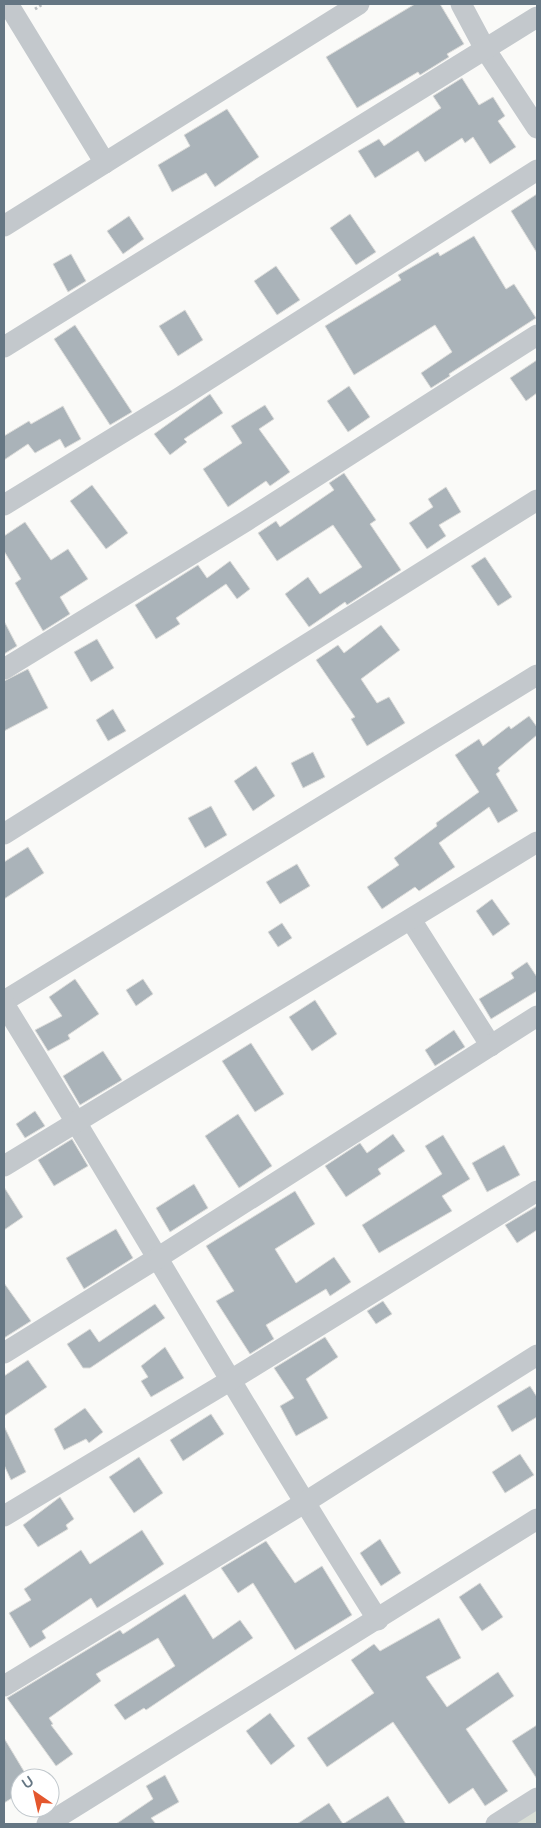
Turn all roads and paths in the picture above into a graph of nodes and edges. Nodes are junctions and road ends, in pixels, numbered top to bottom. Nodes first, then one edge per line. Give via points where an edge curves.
1 (8, 4) edge
2 (359, 4) edge
3 (461, 4) edge
4 (537, 17) edge
5 (485, 49) junction
6 (537, 128) edge
7 (105, 163) junction
8 (537, 170) edge
9 (4, 226) edge
10 (537, 334) edge
11 (4, 347) edge
12 (537, 500) edge
13 (4, 505) edge
14 (4, 669) edge
15 (537, 675) edge
16 (4, 834) edge
17 (537, 842) edge
18 (411, 920) junction
19 (4, 1002) edge
20 (537, 1016) edge
21 (491, 1046) junction
22 (76, 1121) junction
23 (4, 1166) edge
24 (537, 1192) edge
25 (159, 1257) junction
26 (4, 1353) edge
27 (537, 1355) edge
28 (231, 1380) junction
29 (304, 1503) junction
30 (4, 1516) edge
31 (537, 1519) edge
32 (378, 1620) junction
33 (4, 1686) edge
34 (537, 1798) edge
35 (47, 1824) edge
36 (496, 1824) edge

1 - 7 street
2 - 7 street
3 - 5 street
4 - 5 street
5 - 6 street
5 - 11 street
7 - 9 street
8 - 13 street via 187,393
10 - 14 street via 246,521
12 - 16 street
15 - 19 street
17 - 18 street
18 - 21 street
18 - 22 street
19 - 22 street
20 - 21 street
21 - 25 street
22 - 23 street
22 - 25 street
24 - 28 street
25 - 26 street
25 - 28 street
27 - 29 street
28 - 29 street
28 - 30 street
29 - 32 street
29 - 33 street
31 - 32 street
32 - 35 street
34 - 36 street

